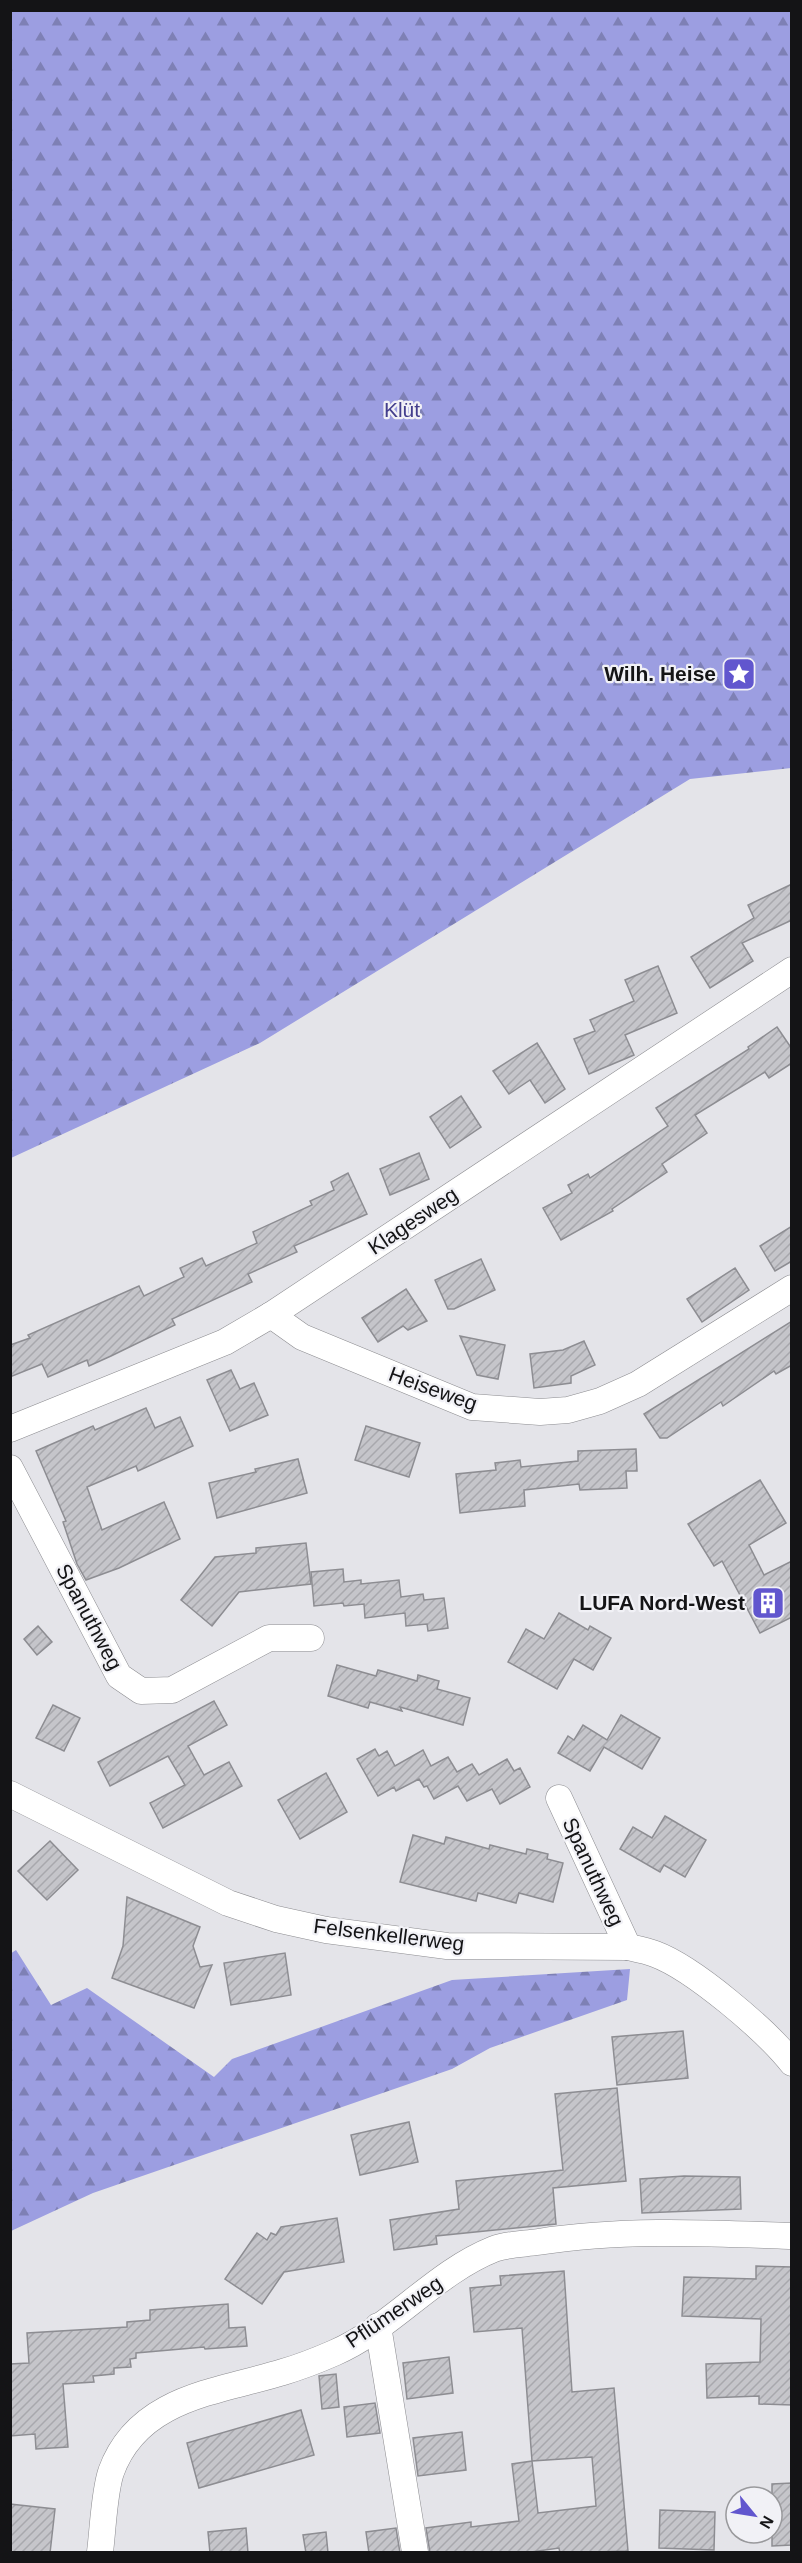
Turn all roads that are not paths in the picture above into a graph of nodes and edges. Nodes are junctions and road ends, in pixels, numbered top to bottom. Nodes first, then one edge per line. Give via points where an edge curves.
1 (792, 970) edge
2 (792, 1288) edge
3 (271, 1315) junction
4 (10, 1428) edge
5 (10, 1468) edge
6 (311, 1638) dead end
7 (10, 1794) edge
8 (559, 1798) dead end
9 (628, 1947) junction
10 (792, 2063) edge
11 (792, 2236) edge
12 (378, 2326) junction
13 (100, 2553) edge
14 (414, 2553) edge

1 - 3 street, Klagesweg
2 - 3 street, Heiseweg via 638,1384 600,1401 568,1410 540,1412 472,1407 302,1337
3 - 4 street, Klagesweg via 225,1342
5 - 6 street, Spanuthweg via 119,1676 141,1691 172,1690 269,1638
7 - 9 street, Felsenkellerweg via 228,1903 276,1918 326,1930 447,1946
8 - 9 street, Spanuthweg
9 - 10 street, Felsenkellerweg via 656,1954 680,1967 733,2006
11 - 12 street, Pflümerweg via 694,2232 569,2237 495,2249 461,2266
12 - 13 street, Pflümerweg via 336,2352 284,2372 189,2397 151,2418 125,2443 111,2473
12 - 14 street

